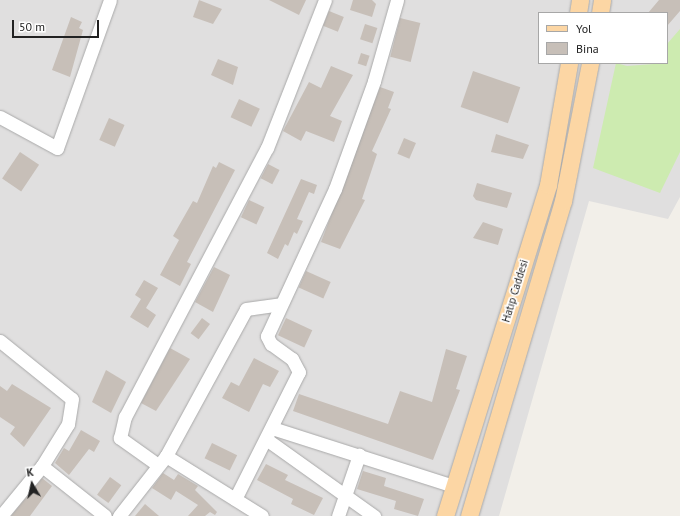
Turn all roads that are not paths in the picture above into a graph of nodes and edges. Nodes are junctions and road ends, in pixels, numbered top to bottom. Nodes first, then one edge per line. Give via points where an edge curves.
1 (110, 0) edge
2 (325, 0) edge
3 (397, 0) edge
4 (580, 0) edge
5 (602, 0) edge
6 (578, 12) edge
7 (600, 12) edge
8 (569, 64) edge
9 (590, 64) edge
10 (0, 116) edge
11 (281, 304) junction
12 (0, 341) edge
13 (269, 434) junction
14 (359, 455) junction
15 (162, 460) junction
16 (42, 466) junction
17 (454, 486) junction
18 (346, 498) junction
19 (235, 499) junction
20 (253, 514) edge
21 (1, 516) edge
22 (105, 516) edge
23 (119, 516) edge
24 (338, 516) edge
25 (374, 516) edge
26 (445, 516) edge
27 (469, 516) edge

1 - 10 street via 57,148
2 - 15 street via 267,148 126,417 120,438
3 - 11 street via 374,81 335,189
4 - 6 main road
5 - 7 main road
8 - 17 main road, Hatıp Caddesi via 548,186
9 - 27 main road, Hatıp Caddesi via 563,202
11 - 13 street via 267,336 271,344 292,359 299,372
11 - 15 street via 246,309
12 - 16 street via 72,399 68,424
13 - 14 street
13 - 18 street
13 - 19 street
14 - 17 street
14 - 18 street
15 - 19 street
15 - 23 street
16 - 21 street
16 - 22 street
17 - 26 main road, Hatıp Caddesi
18 - 24 street
18 - 25 street
19 - 20 street

